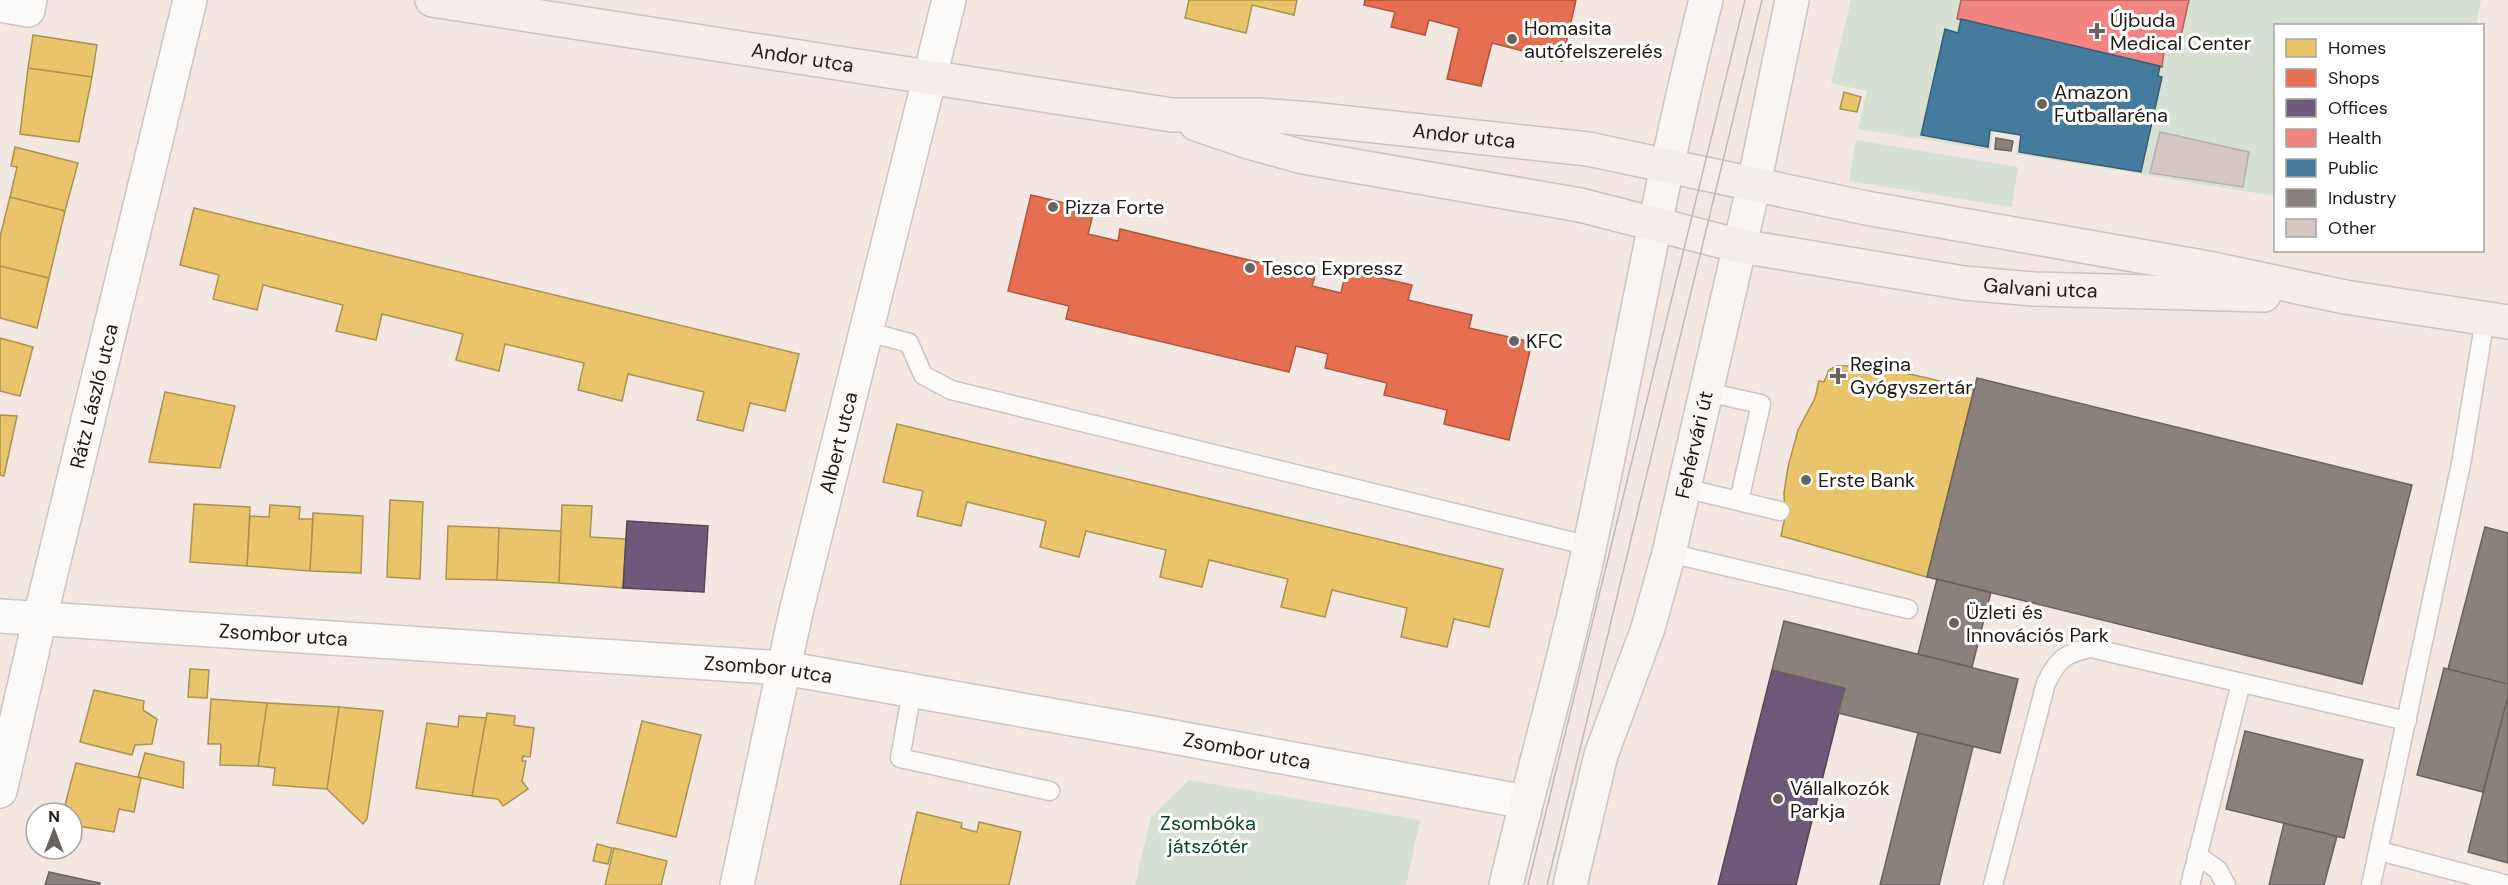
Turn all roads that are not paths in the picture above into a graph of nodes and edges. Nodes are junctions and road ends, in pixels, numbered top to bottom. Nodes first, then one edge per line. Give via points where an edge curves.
1 (30, 0) edge
2 (190, 0) edge
3 (432, 0) edge
4 (949, 0) edge
5 (1706, 0) edge
6 (1792, 0) edge
7 (0, 6) edge
8 (929, 77) junction
9 (1172, 115) junction
10 (1667, 164) junction
11 (1754, 184) junction
12 (1654, 224) junction
13 (1740, 246) junction
14 (2345, 297) junction
15 (2496, 320) edge
16 (865, 331) junction
17 (1706, 392) junction
18 (1684, 488) junction
19 (1739, 501) junction
20 (1780, 511) dead end
21 (1590, 546) junction
22 (1670, 553) junction
23 (1908, 609) dead end
24 (0, 616) edge
25 (40, 618) junction
26 (784, 668) junction
27 (2241, 683) junction
28 (912, 691) junction
29 (2407, 721) junction
30 (0, 791) edge
31 (1050, 791) dead end
32 (1526, 802) junction
33 (2380, 850) junction
34 (2197, 855) junction
35 (737, 885) edge
36 (1506, 885) edge
37 (1570, 885) edge
38 (1993, 885) edge
39 (2190, 885) edge
40 (2226, 885) edge
41 (2371, 885) edge
42 (2508, 885) edge

1 - 7 street via 28,10
2 - 25 street, Rátz László utca
3 - 8 main road, Andor utca
4 - 8 street, Albert utca
5 - 10 street
6 - 11 street, Fehérvári út
8 - 9 main road, Andor utca
8 - 16 street, Albert utca
9 - 10 main road, Andor utca via 1311,119 1547,143
9 - 12 main road, Andor utca via 1302,157 1580,206
10 - 11 main road, Andor utca
10 - 12 street
11 - 13 street, Fehérvári út
11 - 14 main road, Galvani utca
12 - 13 main road, Andor utca
12 - 21 street
13 - 14 main road, Galvani utca via 1964,284
13 - 17 street, Fehérvári út
14 - 15 main road, Galvani utca
15 - 29 lane
16 - 21 lane via 909,343 923,375 951,390
16 - 26 street, Albert utca
17 - 18 street, Fehérvári út
17 - 19 lane via 1761,404
18 - 19 lane
18 - 22 street, Fehérvári út
19 - 20 lane
21 - 32 street
22 - 23 lane
22 - 37 street, Fehérvári út via 1648,628 1601,755
24 - 25 street, Zsombor utca
25 - 26 street, Zsombor utca
25 - 30 street, Rátz László utca
26 - 28 street, Zsombor utca
26 - 35 street, Albert utca
27 - 29 lane
27 - 34 lane
27 - 38 lane via 2091,648 2064,656 2046,683
28 - 31 lane via 900,758
28 - 32 street, Zsombor utca
29 - 33 lane
32 - 36 street
33 - 41 lane
33 - 42 lane
34 - 39 lane
34 - 40 lane via 2218,870

